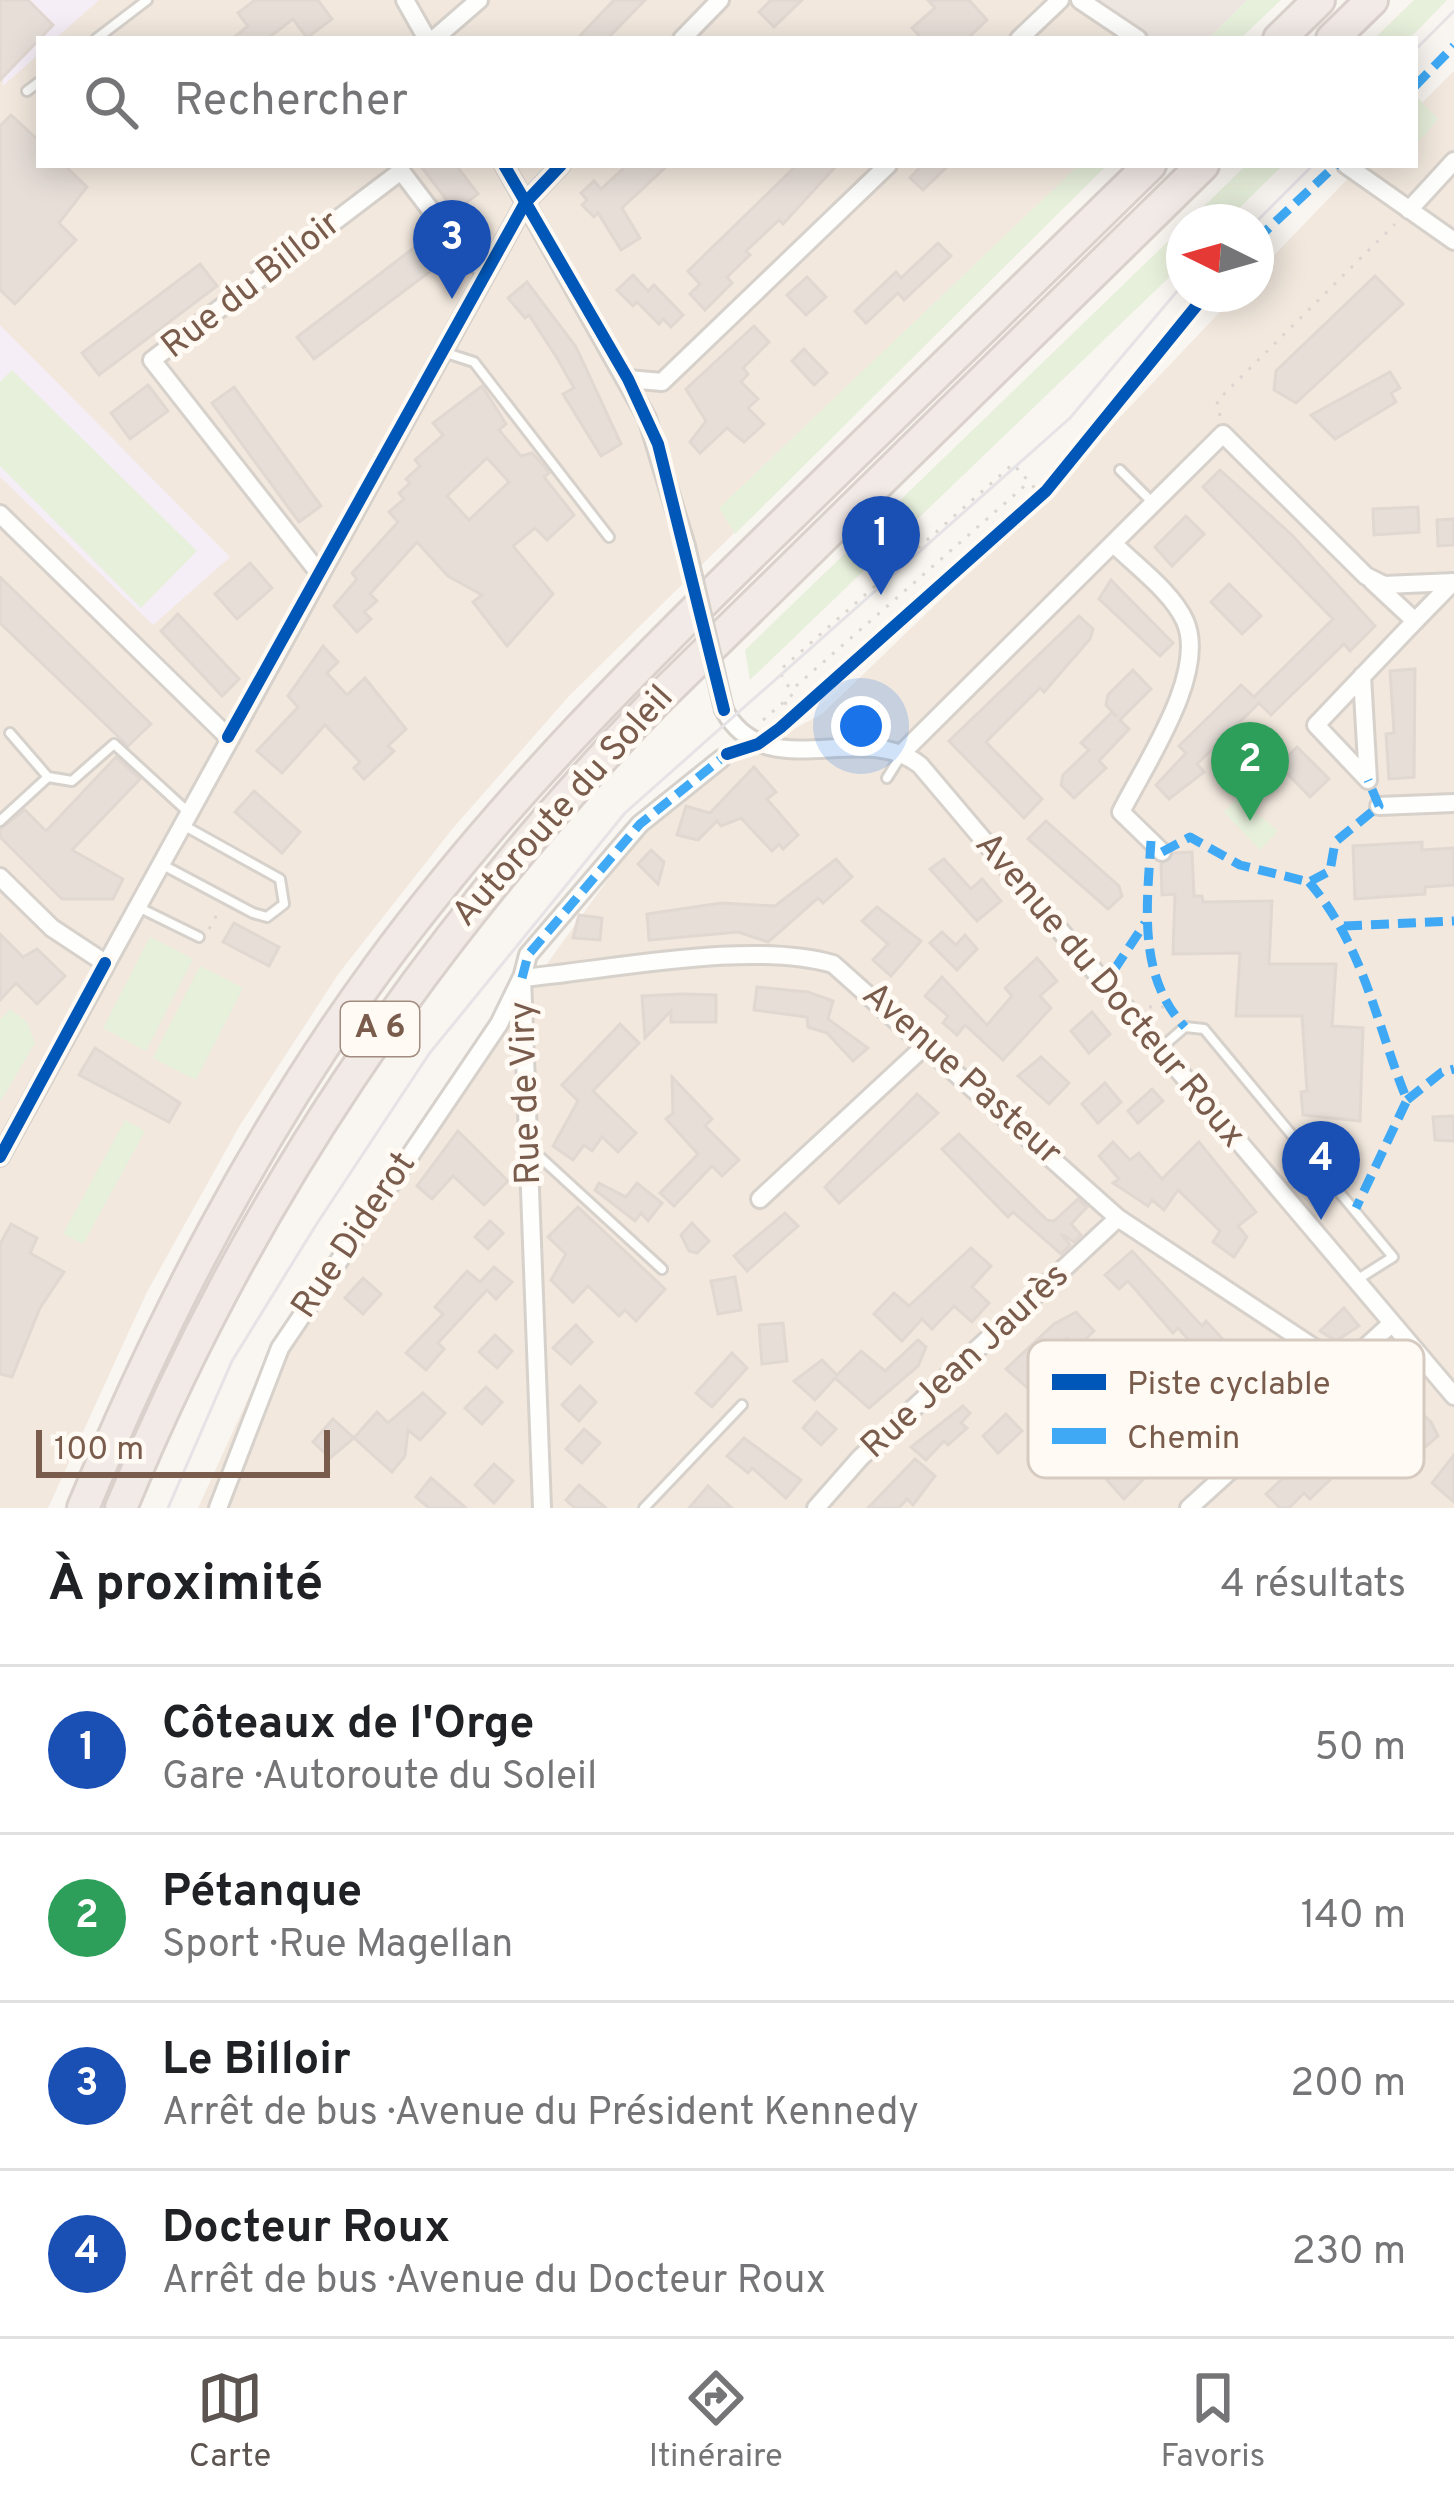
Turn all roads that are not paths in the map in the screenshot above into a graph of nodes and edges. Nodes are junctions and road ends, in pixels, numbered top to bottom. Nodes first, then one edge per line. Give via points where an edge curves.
1 (148, 0) edge
2 (405, 0) edge
3 (479, 0) edge
4 (720, 0) edge
5 (1060, 0) edge
6 (1080, 0) edge
7 (1319, 0) edge
8 (1372, 0) edge
9 (100, 36) edge
10 (429, 36) edge
11 (435, 36) edge
12 (685, 36) edge
13 (1022, 36) edge
14 (1134, 36) edge
15 (1282, 36) edge
16 (1335, 36) edge
17 (36, 84) edge
18 (27, 91) dead end
19 (1454, 161) edge
20 (506, 168) edge
21 (558, 168) edge
22 (885, 168) edge
23 (1147, 168) edge
24 (1200, 168) edge
25 (1350, 168) edge
26 (525, 202) junction
27 (1409, 210) junction
28 (1451, 237) edge
29 (486, 272) junction
30 (442, 351) junction
31 (628, 379) junction
32 (1120, 470) dead end
33 (1155, 504) junction
34 (1, 517) edge
35 (609, 537) dead end
36 (1115, 544) junction
37 (319, 573) junction
38 (1366, 576) junction
39 (1454, 582) edge
40 (1414, 621) junction
41 (1362, 676) junction
42 (10, 733) dead end
43 (228, 737) junction
44 (903, 752) junction
45 (722, 759) dead end
46 (48, 777) junction
47 (887, 778) dead end
48 (1454, 802) edge
49 (1379, 806) dead end
50 (184, 818) junction
51 (0, 821) edge
52 (1162, 852) dead end
53 (159, 863) junction
54 (0, 877) edge
55 (136, 906) junction
56 (199, 937) road end
57 (104, 963) junction
58 (522, 978) junction
59 (927, 1044) junction
60 (1159, 1049) junction
61 (0, 1157) edge
62 (530, 1157) junction
63 (760, 1198) dead end
64 (1118, 1218) junction
65 (662, 1269) dead end
66 (1354, 1282) junction
67 (1390, 1324) junction
68 (1302, 1340) edge
69 (1373, 1340) edge
70 (1404, 1340) edge
71 (1424, 1362) edge
72 (1454, 1396) edge
73 (742, 1406) dead end
74 (1222, 1478) edge
75 (82, 1508) edge
76 (121, 1508) edge
77 (218, 1508) edge
78 (542, 1508) edge
79 (644, 1508) edge
80 (816, 1508) edge
81 (1189, 1508) edge

1 - 9 lane
2 - 10 street
3 - 11 street
4 - 12 street
5 - 13 street
6 - 14 street
7 - 15 highway
8 - 16 highway
17 - 18 lane
19 - 27 street
20 - 26 street
21 - 26 street
22 - 31 street via 662,382
23 - 75 highway, Autoroute du Soleil / A 6 via 636,668 431,898 238,1184 160,1332
24 - 76 highway, Autoroute du Soleil / A 6 via 655,702 464,916 358,1060 272,1197 190,1352
25 - 27 street
26 - 29 street
26 - 31 street
27 - 28 street
29 - 30 street
29 - 37 street, Rue du Billoir via 400,171 152,360
30 - 35 lane via 474,362
30 - 37 street
31 - 44 street, bridge via 658,443 724,710 754,734 803,750
32 - 33 lane
33 - 36 street
33 - 38 street via 1223,434
34 - 43 street
36 - 44 street
36 - 52 street via 1184,616 1190,635 1188,678 1121,812
37 - 43 street
38 - 39 street via 1384,585
38 - 40 street
39 - 40 street
40 - 41 street
41 - 41 street via 1367,759 1368,780 1316,725
42 - 46 lane
43 - 50 street
44 - 47 lane
44 - 60 street, Avenue du Docteur Roux
45 - 58 street, Rue de Viry via 640,824 528,955
46 - 50 lane via 72,781 114,744
46 - 51 lane
48 - 49 street
50 - 53 street
50 - 53 lane via 280,879 284,904 267,917
53 - 55 street
54 - 57 street via 52,928
55 - 56 lane
55 - 57 street
57 - 61 street
58 - 59 street, Avenue Pasteur via 807,957 852,976
58 - 62 street, Rue de Viry
58 - 77 street, Rue Diderot via 500,1024 280,1348
59 - 63 street
59 - 64 street, Avenue Pasteur
60 - 66 street, Avenue du Docteur Roux
60 - 66 lane via 1185,1027 1204,1029 1393,1257
62 - 65 lane via 541,1158
62 - 78 street, Rue de Viry
64 - 68 street, Avenue Pasteur
64 - 80 street, Rue Jean Jaurès
66 - 67 street, Avenue du Docteur Roux
67 - 69 street
67 - 70 street, Avenue du Docteur Roux
71 - 72 street, Avenue du Docteur Roux
73 - 79 lane
74 - 81 street

